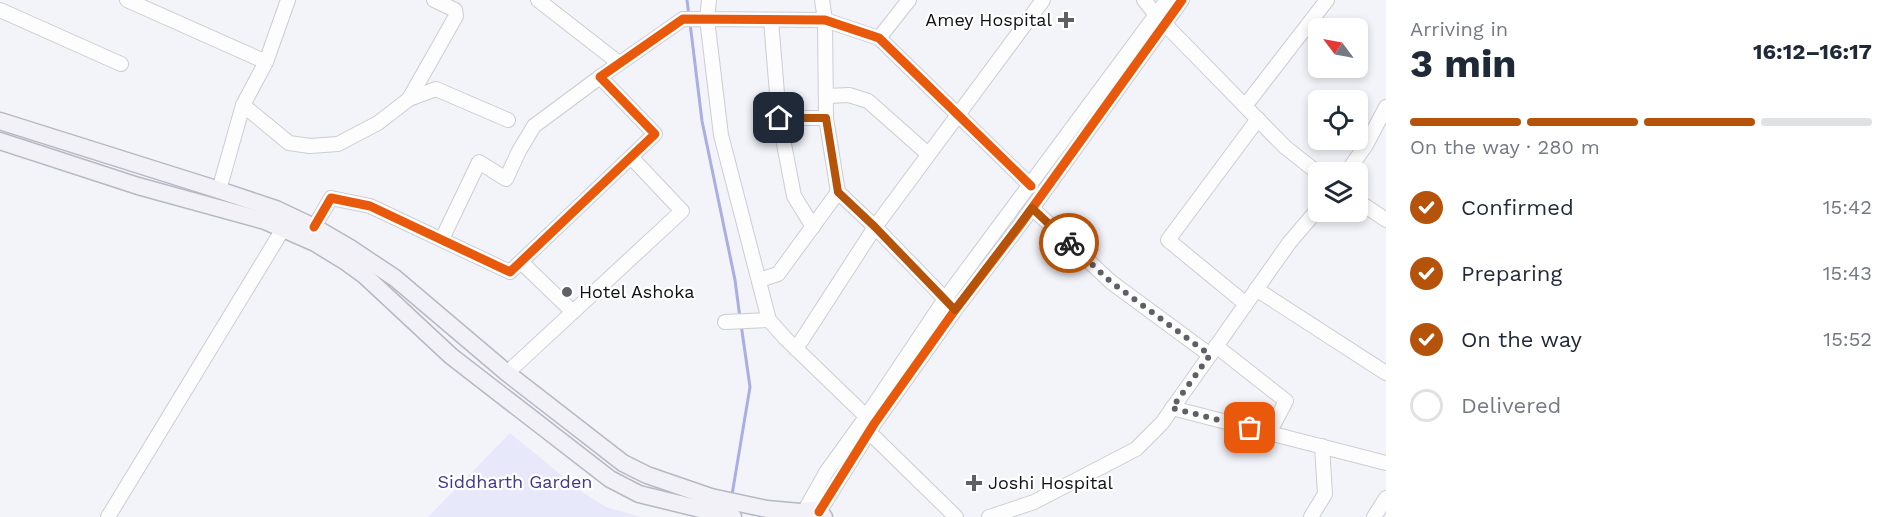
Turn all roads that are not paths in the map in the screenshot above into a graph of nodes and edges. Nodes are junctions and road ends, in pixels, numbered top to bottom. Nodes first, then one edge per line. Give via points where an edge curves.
1 (127, 0) edge
2 (288, 0) edge
3 (538, 0) edge
4 (709, 0) edge
5 (822, 0) edge
6 (909, 0) edge
7 (1044, 0) edge
8 (1144, 0) edge
9 (1167, 0) edge
10 (1182, 0) edge
11 (1327, 0) edge
12 (438, 1) edge
13 (0, 10) edge
14 (707, 19) junction
15 (771, 20) junction
16 (825, 20) junction
17 (1160, 20) junction
18 (879, 38) junction
19 (266, 62) junction
20 (619, 63) junction
21 (121, 64) dead end
22 (600, 77) junction
23 (826, 96) junction
24 (409, 99) junction
25 (243, 105) junction
26 (1245, 106) junction
27 (1386, 107) edge
28 (958, 113) junction
29 (779, 118) junction
30 (826, 118) junction
31 (1258, 119) junction
32 (508, 120) dead end
33 (0, 121) edge
34 (0, 141) edge
35 (928, 154) junction
36 (631, 157) junction
37 (1354, 162) edge
38 (1308, 165) edge
39 (1031, 186) junction
40 (219, 190) junction
41 (838, 192) junction
42 (1032, 208) junction
43 (1368, 208) edge
44 (1386, 220) edge
45 (1308, 221) edge
46 (314, 227) junction
47 (813, 227) junction
48 (875, 227) junction
49 (283, 230) junction
50 (442, 239) junction
51 (521, 262) junction
52 (759, 280) junction
53 (1256, 289) junction
54 (945, 299) junction
55 (1246, 304) junction
56 (955, 310) junction
57 (573, 312) junction
58 (769, 320) junction
59 (725, 322) dead end
60 (796, 349) junction
61 (1213, 351) junction
62 (507, 373) junction
63 (1386, 373) edge
64 (1172, 408) junction
65 (870, 425) junction
66 (1269, 433) junction
67 (1322, 446) junction
68 (1386, 463) edge
69 (1386, 498) edge
70 (710, 504) junction
71 (809, 514) edge
72 (108, 517) edge
73 (733, 517) edge
74 (956, 517) edge
75 (989, 517) edge
76 (1311, 517) edge
77 (1374, 517) edge

1 - 19 street
2 - 19 street
3 - 20 street
4 - 14 street
5 - 16 street
6 - 18 street
7 - 28 street
8 - 17 street
9 - 17 street
10 - 17 street
11 - 26 street
12 - 24 street via 456,10 456,16
13 - 21 street
14 - 15 street
14 - 20 street via 683,19
14 - 52 street via 721,135
15 - 16 street
15 - 29 street
16 - 18 street
16 - 23 street
17 - 26 street
17 - 39 street
17 - 42 street
18 - 28 street
19 - 25 street
20 - 22 street
22 - 36 street via 655,134
22 - 50 street via 534,126 506,180 478,162
23 - 30 street
23 - 35 street via 849,95 868,101
24 - 25 street via 378,123 338,144 310,147 289,143
24 - 32 street via 436,89
25 - 40 street
26 - 31 street
27 - 37 street
28 - 35 street
28 - 39 street
29 - 30 street
29 - 47 street via 794,196
30 - 41 street
31 - 38 street
31 - 55 street via 1168,240
33 - 40 main road
34 - 49 main road via 138,186 265,221
35 - 48 street
36 - 51 street
36 - 57 street via 682,211
39 - 54 street
40 - 46 main road
41 - 47 street
41 - 48 street
42 - 56 street
42 - 61 street via 1111,282
43 - 44 street
45 - 53 street
46 - 50 street via 331,198 370,206
46 - 62 main road via 395,278
47 - 52 street via 778,274
48 - 54 street
48 - 60 street
49 - 70 main road via 315,243 364,275 451,356 610,479 639,494
49 - 72 street
50 - 51 street via 510,272
51 - 57 street
52 - 58 street
53 - 55 street
53 - 63 street
54 - 56 street
54 - 65 street
55 - 61 street
56 - 65 street
57 - 62 street
58 - 59 street
58 - 60 street
60 - 65 street
61 - 64 street
61 - 66 street via 1286,401
62 - 70 main road via 622,463
64 - 66 street
64 - 75 street via 1136,449 1034,502
65 - 71 street via 827,471
65 - 74 street
66 - 67 street
67 - 68 street
67 - 76 street via 1325,494
69 - 77 street
70 - 71 main road
70 - 73 main road

